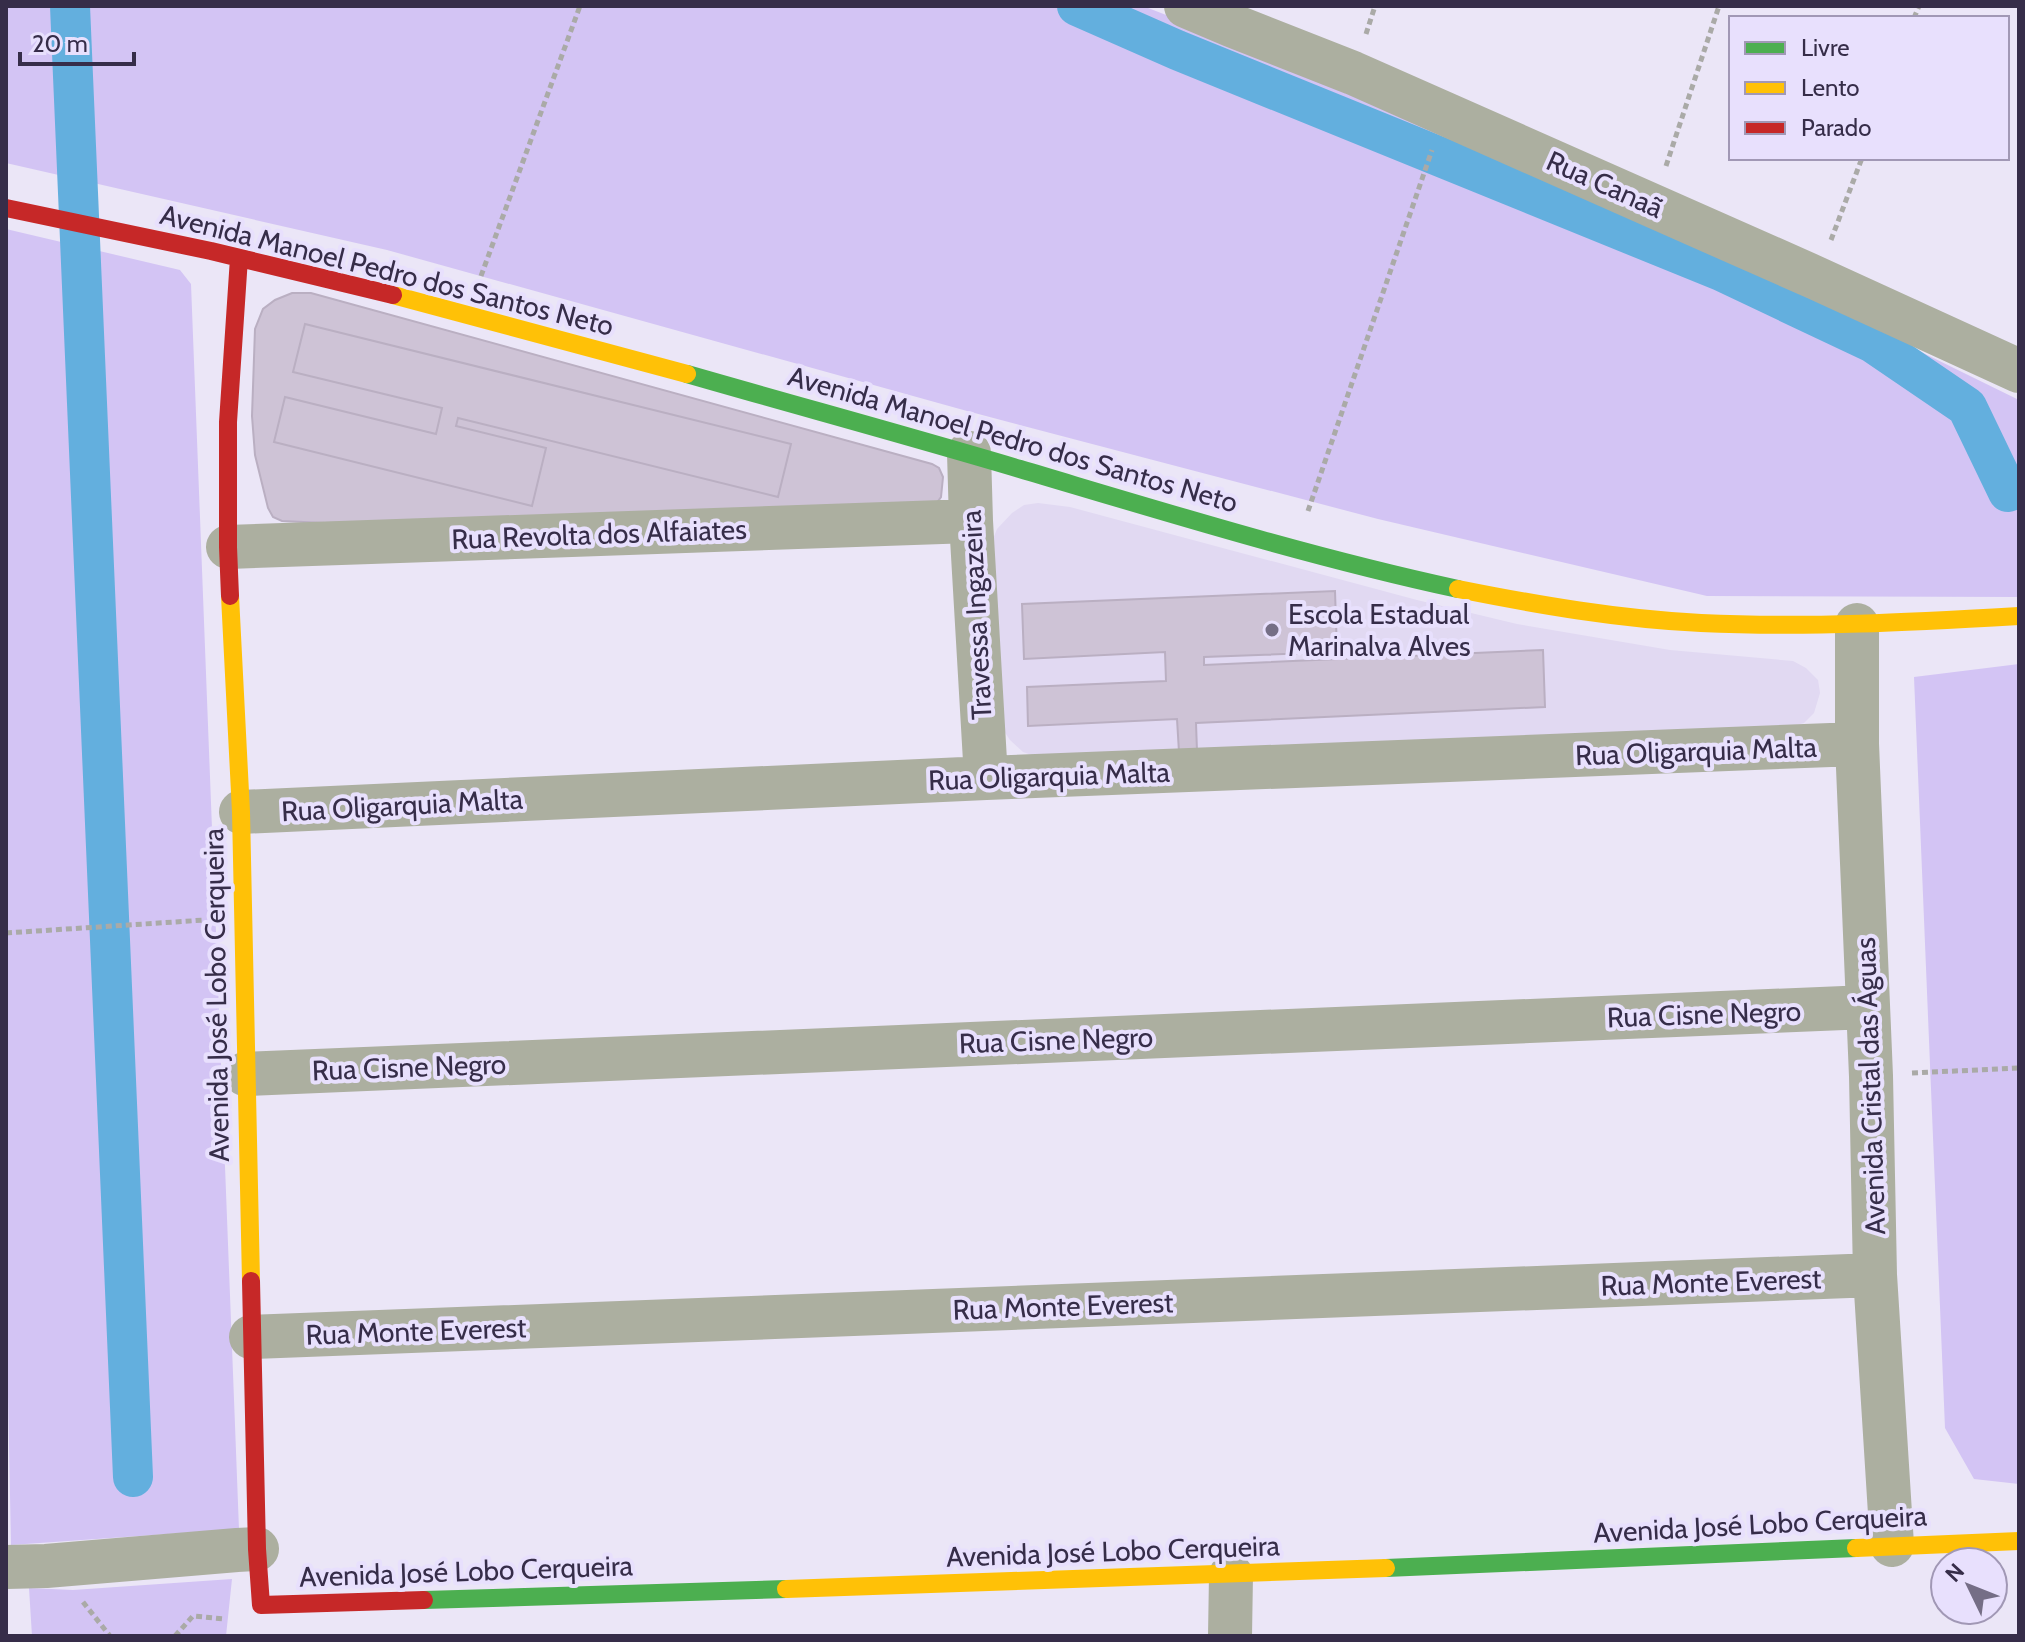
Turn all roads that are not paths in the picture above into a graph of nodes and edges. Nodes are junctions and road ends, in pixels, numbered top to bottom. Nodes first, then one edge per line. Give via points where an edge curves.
1 (1186, 6) edge
2 (6, 208) edge
3 (239, 258) junction
4 (2019, 371) edge
5 (969, 453) junction
6 (971, 521) junction
7 (228, 547) junction
8 (2019, 616) edge
9 (1857, 625) junction
10 (1857, 744) junction
11 (986, 778) junction
12 (241, 812) junction
13 (1868, 1007) junction
14 (245, 1074) junction
15 (1875, 1275) junction
16 (251, 1337) junction
17 (2019, 1541) edge
18 (1892, 1545) junction
19 (257, 1549) junction
20 (6, 1567) edge
21 (1231, 1575) junction
22 (1230, 1636) edge

1 - 4 street, Rua Canaã via 1353,73
2 - 3 street, Avenida Manoel Pedro dos Santos Neto
3 - 5 street, Avenida Manoel Pedro dos Santos Neto via 467,314
3 - 7 street, Avenida José Lobo Cerqueira via 228,422
5 - 6 street, Travessa Ingazeira
5 - 9 street, Avenida Manoel Pedro dos Santos Neto via 1294,550 1532,603 1674,622
6 - 7 street, Rua Revolta dos Alfaiates
6 - 11 street, Travessa Ingazeira
7 - 12 street, Avenida José Lobo Cerqueira
8 - 9 street, Avenida Manoel Pedro dos Santos Neto
9 - 10 street, Avenida Cristal das Águas
10 - 11 street, Rua Oligarquia Malta
10 - 13 street, Avenida Cristal das Águas
11 - 12 street, Rua Oligarquia Malta
12 - 14 street, Avenida José Lobo Cerqueira
13 - 14 street, Rua Cisne Negro
13 - 15 street, Avenida Cristal das Águas
14 - 16 street, Avenida José Lobo Cerqueira
15 - 16 street, Rua Monte Everest
15 - 18 street, Avenida Cristal das Águas
16 - 19 street, Avenida José Lobo Cerqueira
17 - 18 street, Avenida José Lobo Cerqueira
18 - 21 street, Avenida José Lobo Cerqueira
19 - 20 street
19 - 21 street, Avenida José Lobo Cerqueira via 261,1605
21 - 22 street

